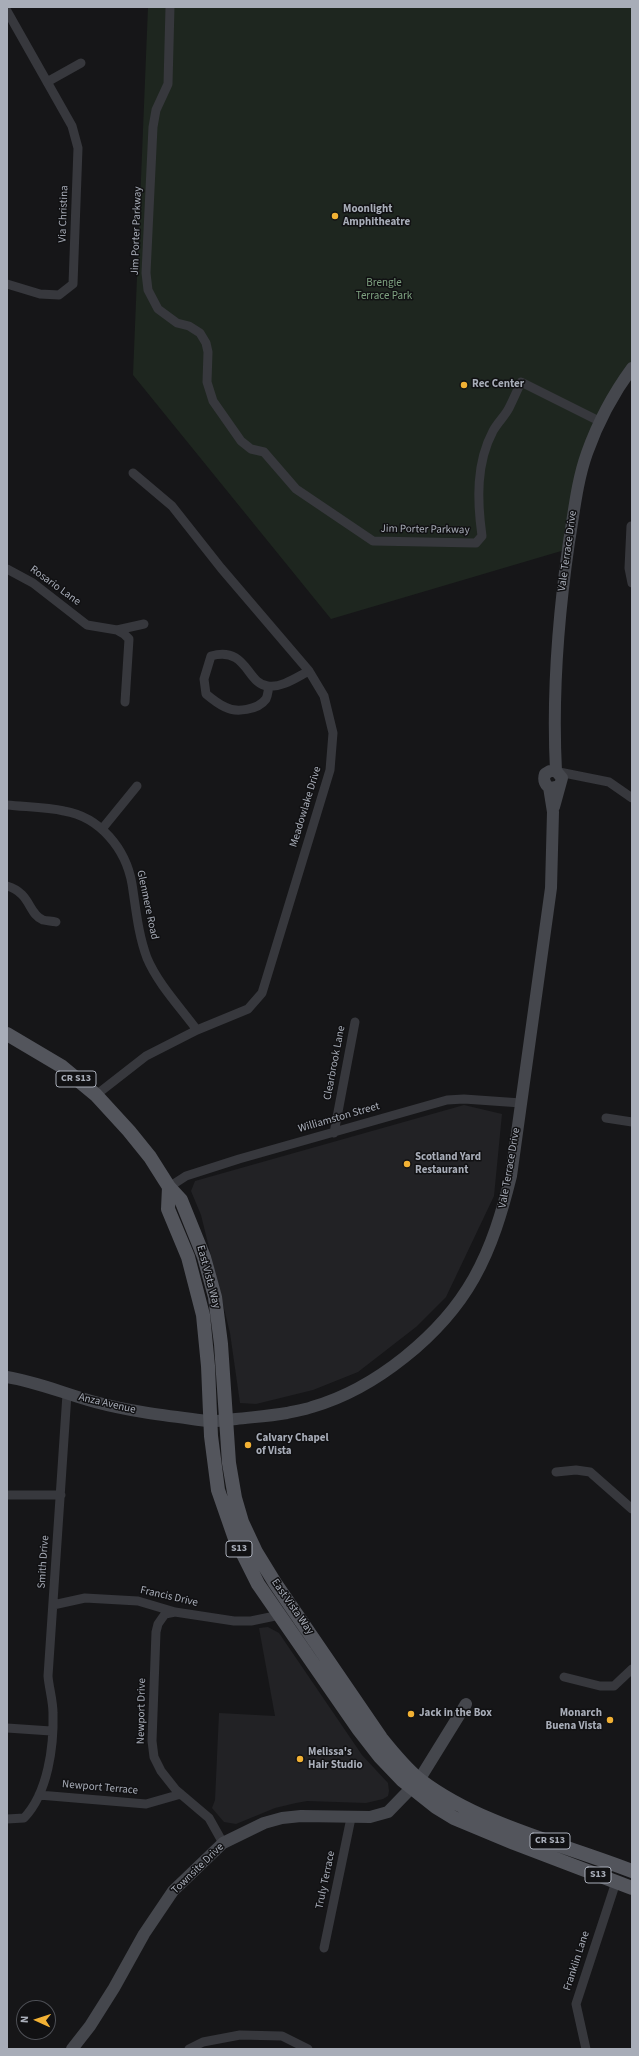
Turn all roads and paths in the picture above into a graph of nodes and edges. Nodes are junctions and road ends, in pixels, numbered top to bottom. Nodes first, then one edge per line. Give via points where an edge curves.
1 (170, 7) edge
2 (7, 12) edge
3 (81, 63) dead end
4 (47, 82) junction
5 (7, 284) edge
6 (632, 368) edge
7 (599, 421) junction
8 (133, 473) dead end
9 (631, 526) edge
10 (7, 569) edge
11 (632, 583) edge
12 (144, 624) dead end
13 (117, 630) junction
14 (309, 671) junction
15 (269, 687) junction
16 (125, 702) dead end
17 (556, 778) junction
18 (137, 786) dead end
19 (632, 798) edge
20 (7, 805) edge
21 (102, 829) junction
22 (7, 886) edge
23 (56, 922) dead end
24 (355, 1022) dead end
25 (197, 1030) junction
26 (7, 1034) edge
27 (96, 1095) junction
28 (521, 1103) junction
29 (606, 1118) dead end
30 (632, 1122) edge
31 (334, 1133) junction
32 (169, 1187) junction
33 (7, 1377) edge
34 (67, 1394) junction
35 (226, 1420) junction
36 (210, 1421) junction
37 (556, 1472) dead end
38 (7, 1495) edge
39 (61, 1495) junction
40 (632, 1509) edge
41 (258, 1584) junction
42 (53, 1605) junction
43 (175, 1612) junction
44 (280, 1615) junction
45 (310, 1633) junction
46 (632, 1669) edge
47 (564, 1677) dead end
48 (466, 1704) dead end
49 (7, 1728) edge
50 (51, 1731) junction
51 (416, 1784) junction
52 (181, 1794) junction
53 (39, 1795) junction
54 (351, 1818) junction
55 (7, 1819) edge
56 (223, 1843) junction
57 (564, 1862) junction
58 (627, 1869) edge
59 (616, 1882) junction
60 (632, 1888) edge
61 (324, 1948) dead end
62 (305, 2047) edge
63 (72, 2049) edge
64 (188, 2049) edge
65 (586, 2049) edge

1 - 7 street, Jim Porter Parkway via 168,84 156,110 153,127 146,272 148,290 158,309 177,323 189,326 200,333 208,352 207,382 213,401 241,441 251,449 264,452 296,489 373,541 476,543 482,536 478,484 484,456 493,430 509,408 521,382
2 - 4 street, Via Christina
3 - 4 street
4 - 5 street, Via Christina via 72,126 78,148 73,284 59,295 40,294
6 - 7 main road, Vale Terrace Drive
7 - 17 main road, Vale Terrace Drive via 586,454 578,485 558,630
8 - 14 street, Meadowlake Drive via 172,506
9 - 11 street via 629,568
10 - 13 street, Rosario Lane via 33,583 87,626
12 - 13 street
13 - 16 street via 128,639
14 - 15 street via 282,684
14 - 25 street, Meadowlake Drive via 324,696 333,732 330,770 262,993 248,1009
15 - 15 street via 262,685 238,658 218,654 211,656 204,679 206,694 225,708 248,709 260,704 266,698
17 - 19 street via 608,782
17 - 28 main road, Vale Terrace Drive via 551,888
18 - 21 street
20 - 21 street, Glenmere Road via 65,811 85,817
21 - 25 street, Glenmere Road via 123,855 132,881 139,930 148,958 163,984
22 - 23 street via 22,893 43,920
24 - 31 street, Clearbrook Lane
25 - 27 street, Meadowlake Drive via 146,1056
26 - 27 main road, East Vista Way / CR S13 via 61,1066
27 - 32 main road, East Vista Way / CR S13 via 135,1138
28 - 31 street, Williamston Street via 447,1100
28 - 35 main road, Vale Terrace Drive via 511,1176 494,1236 474,1278 436,1328 418,1346 381,1374 345,1394 312,1408
29 - 30 street
31 - 32 street, Williamston Street via 186,1176
32 - 35 main road, East Vista Way / CR S13 via 181,1200 195,1231 215,1297
32 - 36 main road, East Vista Way via 168,1209 188,1256 202,1315 208,1366
33 - 34 main road, Anza Avenue via 32,1382
34 - 36 main road, Anza Avenue via 124,1409
34 - 39 street, Smith Drive
35 - 36 main road, Vale Terrace Drive
35 - 45 main road, East Vista Way / CR S13 via 231,1476 242,1522 256,1552
36 - 41 main road, East Vista Way / S13 via 220,1497 234,1536
37 - 40 street via 590,1472
38 - 39 street
39 - 42 street, Smith Drive
41 - 44 main road, East Vista Way / S13
41 - 45 main road via 275,1596 302,1635 307,1636
42 - 43 street, Francis Drive via 85,1598 138,1601
42 - 50 street, Smith Drive via 48,1676 53,1713
43 - 44 street, Francis Drive via 234,1622
43 - 52 street, Newport Drive via 165,1614 156,1632 152,1741 157,1766
44 - 51 main road, East Vista Way / S13 via 380,1757
45 - 51 main road, East Vista Way / CR S13 via 381,1738
46 - 47 street via 614,1686 600,1686
48 - 51 main road, Townsite Drive
49 - 50 street
50 - 53 street, Smith Drive via 48,1769
51 - 54 main road, Townsite Drive via 388,1812 370,1817
51 - 57 main road, East Vista Way / S13 via 454,1818
51 - 58 main road, East Vista Way / CR S13 via 487,1818
52 - 53 street, Newport Terrace via 146,1804
52 - 56 street, Newport Drive via 209,1818
53 - 55 street, Smith Drive via 24,1818
54 - 56 main road, Townsite Drive via 282,1818 264,1823
54 - 61 street, Truly Terrace
56 - 63 main road, Townsite Drive via 173,1891 144,1934 90,2026
57 - 58 main road via 568,1859 580,1861 615,1874
57 - 59 main road, East Vista Way / S13
59 - 60 main road, East Vista Way / S13
59 - 65 street, Franklin Lane via 576,2004
62 - 64 street via 282,2036 240,2035 202,2042

